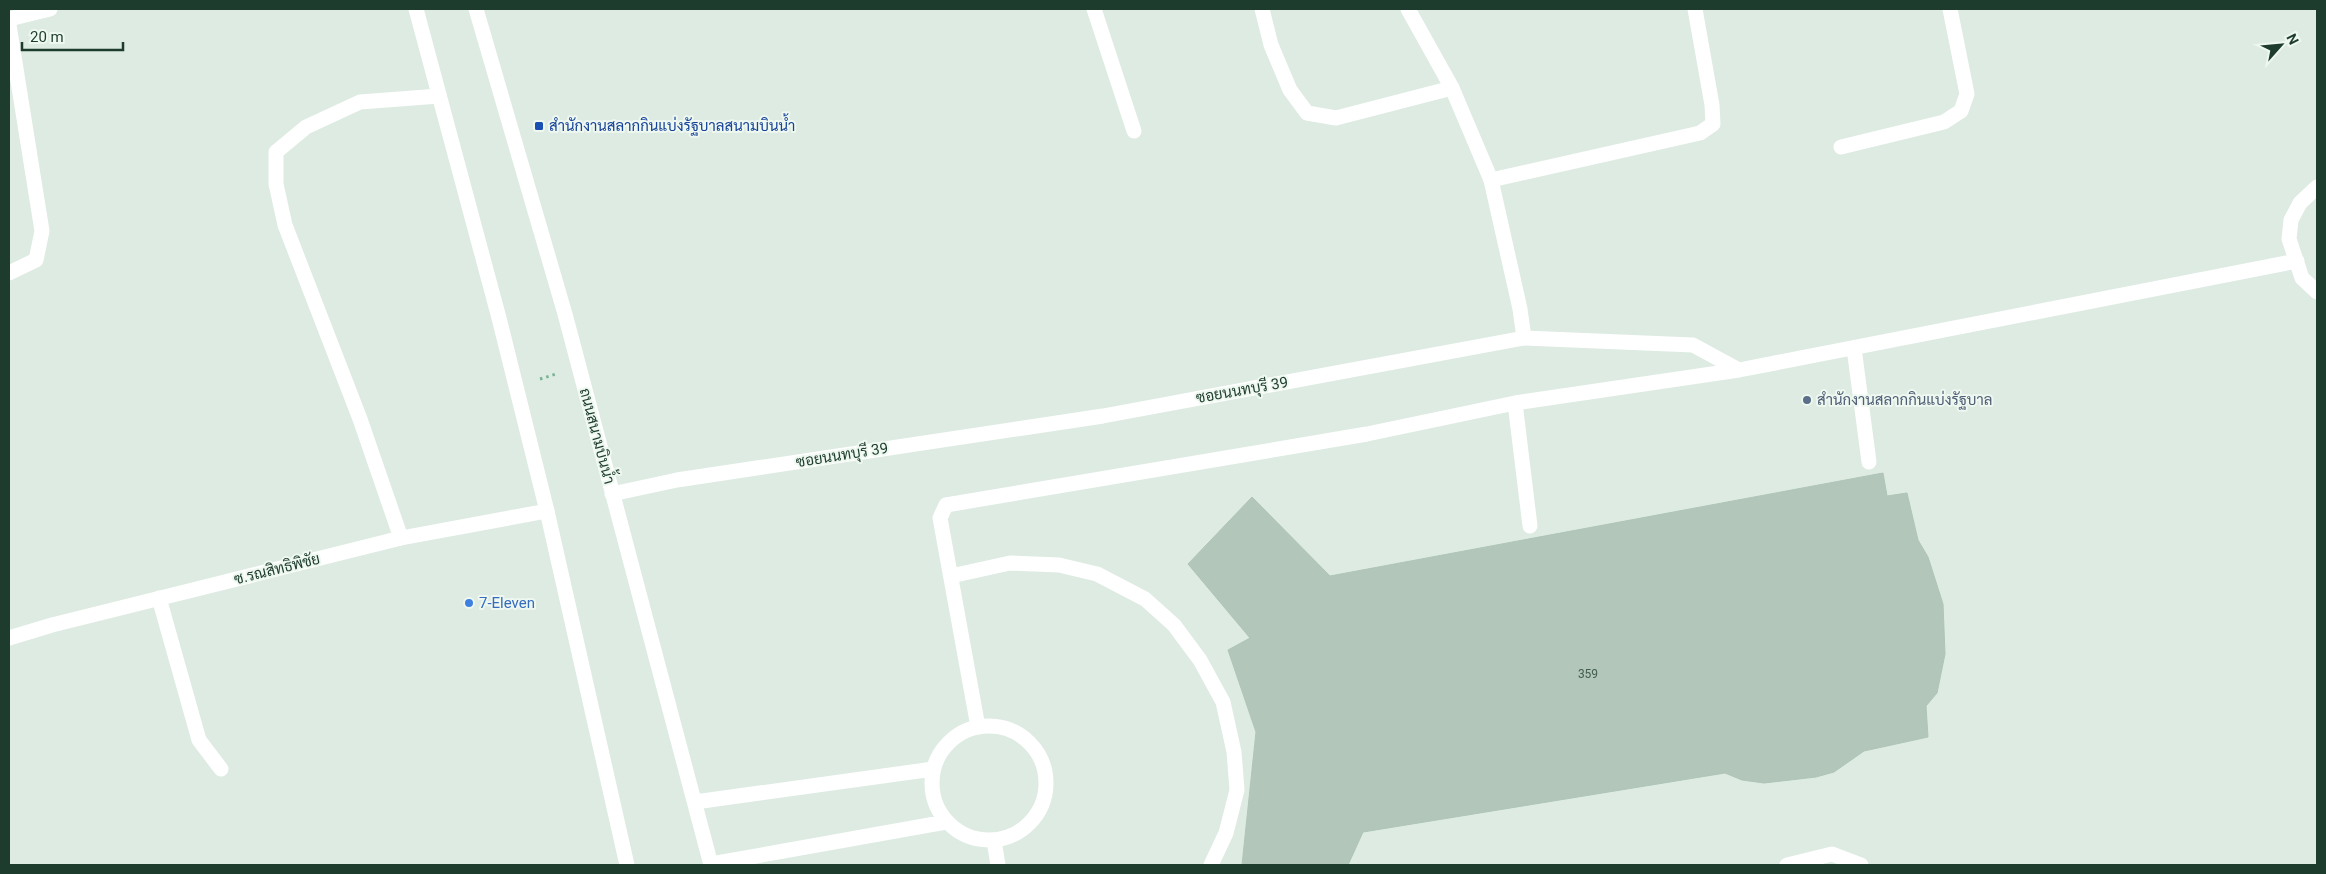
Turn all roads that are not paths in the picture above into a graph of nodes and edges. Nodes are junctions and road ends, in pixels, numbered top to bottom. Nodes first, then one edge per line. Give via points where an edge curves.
1 (50, 9) edge
2 (416, 9) edge
3 (476, 9) edge
4 (1094, 9) edge
5 (1262, 9) edge
6 (1408, 9) edge
7 (1695, 9) edge
8 (1950, 9) edge
9 (9, 19) edge
10 (9, 25) edge
11 (1452, 88) junction
12 (439, 96) junction
13 (1134, 130) dead end
14 (1841, 148) dead end
15 (1491, 180) junction
16 (2317, 187) edge
17 (2297, 262) junction
18 (9, 273) edge
19 (2317, 292) edge
20 (1524, 338) junction
21 (1854, 348) junction
22 (1739, 370) junction
23 (1515, 403) junction
24 (1869, 462) dead end
25 (612, 494) junction
26 (547, 511) junction
27 (1530, 526) dead end
28 (401, 538) junction
29 (951, 576) junction
30 (159, 598) junction
31 (9, 638) edge
32 (978, 727) junction
33 (221, 768) dead end
34 (933, 769) junction
35 (695, 802) junction
36 (946, 822) junction
37 (994, 841) junction
38 (627, 865) edge
39 (711, 865) edge
40 (998, 865) edge
41 (1212, 865) edge
42 (1787, 865) edge
43 (1861, 865) edge

1 - 9 street
2 - 12 street
3 - 25 street, ถนนสนามบินน้ำ via 565,314
4 - 13 street
5 - 11 street via 1271,44 1290,90 1307,113 1336,118
6 - 11 street
7 - 15 street via 1713,124 1700,133
8 - 14 street via 1967,94 1961,112 1944,122
10 - 18 street via 42,231 36,260
11 - 15 street
12 - 26 street
12 - 28 street via 360,102 306,127 276,152 276,184 285,225 360,419
15 - 20 street
16 - 17 street via 2300,202 2291,220 2288,239
17 - 19 street via 2302,278
17 - 21 street
20 - 22 street, ซอยนนทบุรี 39 via 1693,345
20 - 25 street, ซอยนนทบุรี 39 via 1103,416 677,480
21 - 22 street
21 - 24 street
22 - 23 street
23 - 27 street
23 - 29 street via 1367,434 946,505 940,518
25 - 35 street, ถนนสนามบินน้ำ
26 - 28 street, ซ.รณสิทธิพิชัย
26 - 38 street
28 - 30 street, ซ.รณสิทธิพิชัย
29 - 32 street
29 - 41 street via 1010,563 1059,565 1105,578 1145,599 1174,625 1200,660 1223,702 1234,752 1237,790 1226,833
30 - 31 street, ซ.รณสิทธิพิชัย
30 - 33 street via 199,740
32 - 34 street via 962,732 948,743 937,757
32 - 37 street via 997,726 1014,732 1029,743 1040,758 1046,776 1039,812 1012,836
34 - 35 street
34 - 36 street via 936,808
35 - 39 street, ถนนสนามบินน้ำ
36 - 37 street via 976,840
36 - 39 street
37 - 40 street
42 - 43 street via 1832,854

